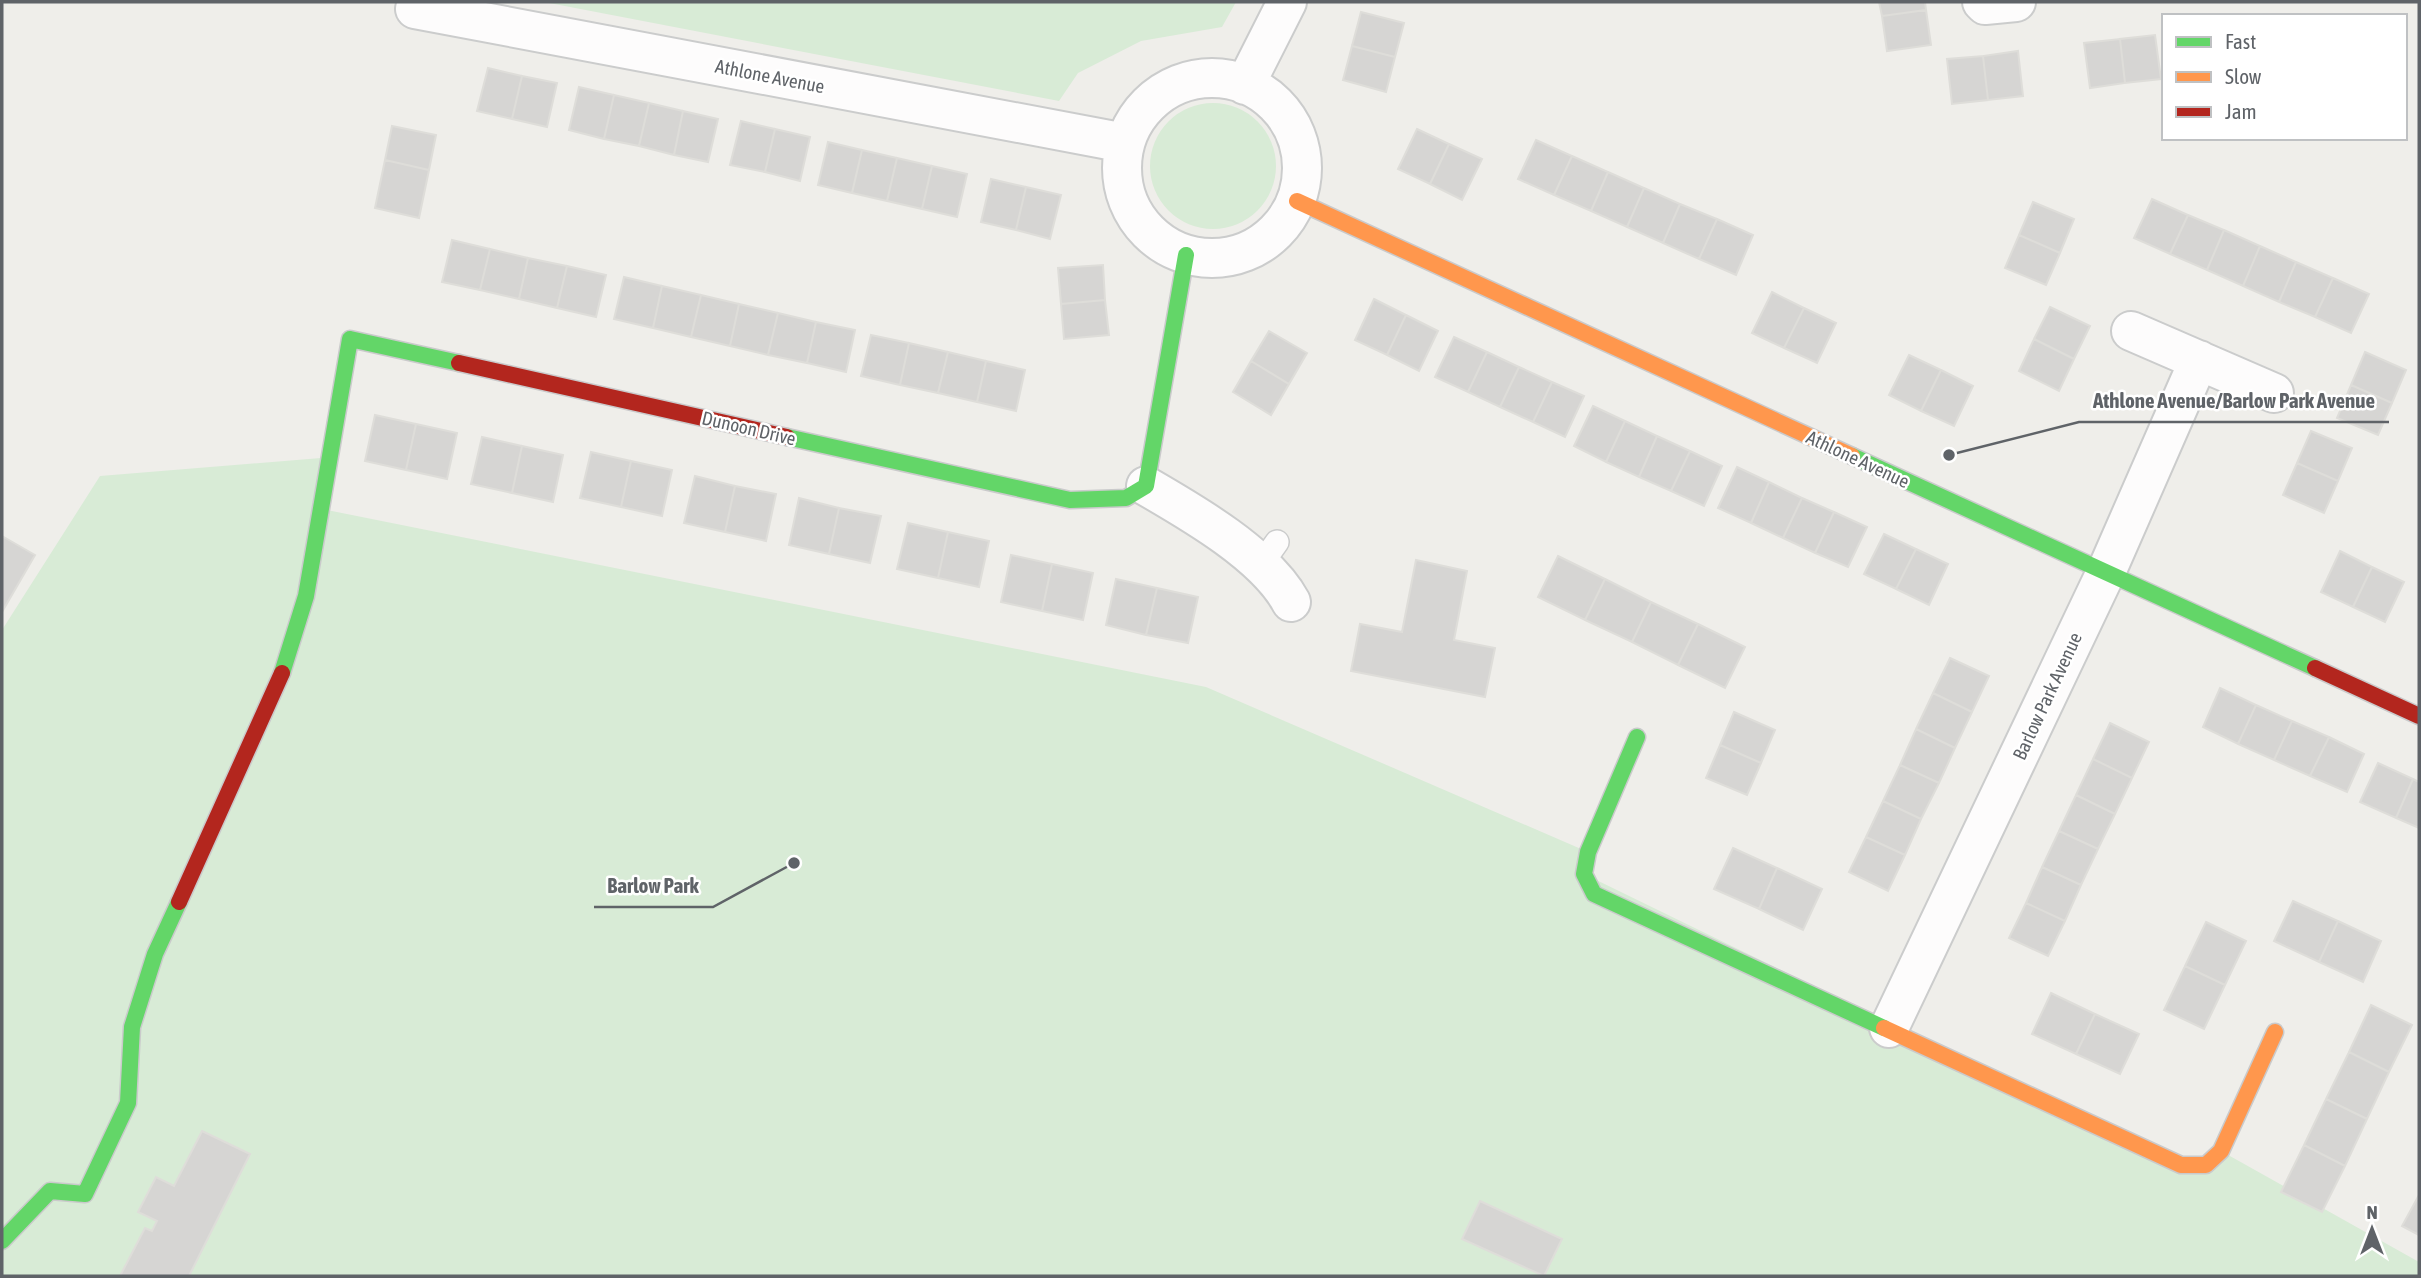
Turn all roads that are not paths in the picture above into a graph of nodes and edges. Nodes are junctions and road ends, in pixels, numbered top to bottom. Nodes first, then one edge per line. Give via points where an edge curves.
1 (1287, 2) edge
2 (1982, 2) edge
3 (2016, 2) edge
4 (415, 9) dead end
5 (1245, 85) junction
6 (1125, 143) junction
7 (1297, 201) junction
8 (1186, 255) junction
9 (2132, 331) dead end
10 (2199, 360) junction
11 (2273, 393) dead end
12 (1146, 486) junction
13 (2107, 570) junction
14 (1291, 602) dead end
15 (2419, 716) edge
16 (1637, 737) dead end
17 (1889, 1028) junction
18 (2275, 1032) dead end
19 (2, 1241) edge

1 - 5 street
2 - 3 street
4 - 6 street, Athlone Avenue
5 - 6 street via 1227,78 1195,79 1161,92 1139,114
5 - 7 street via 1258,89 1282,110 1297,137 1303,168
6 - 8 street via 1123,186 1135,215 1158,240
7 - 8 street via 1280,228 1255,248 1225,257
7 - 13 street, Athlone Avenue
8 - 12 street
9 - 10 street
10 - 11 street
10 - 13 street, Barlow Park Avenue
12 - 14 street via 1269,554
12 - 19 street, Dunoon Drive via 1126,498 1070,500 350,339 306,596 278,687 155,954 132,1027 128,1103 85,1195 50,1191
13 - 15 street, Athlone Avenue
13 - 17 street, Barlow Park Avenue
16 - 17 street via 1588,852 1584,874 1594,894
17 - 18 street via 2181,1165 2206,1165 2221,1151

